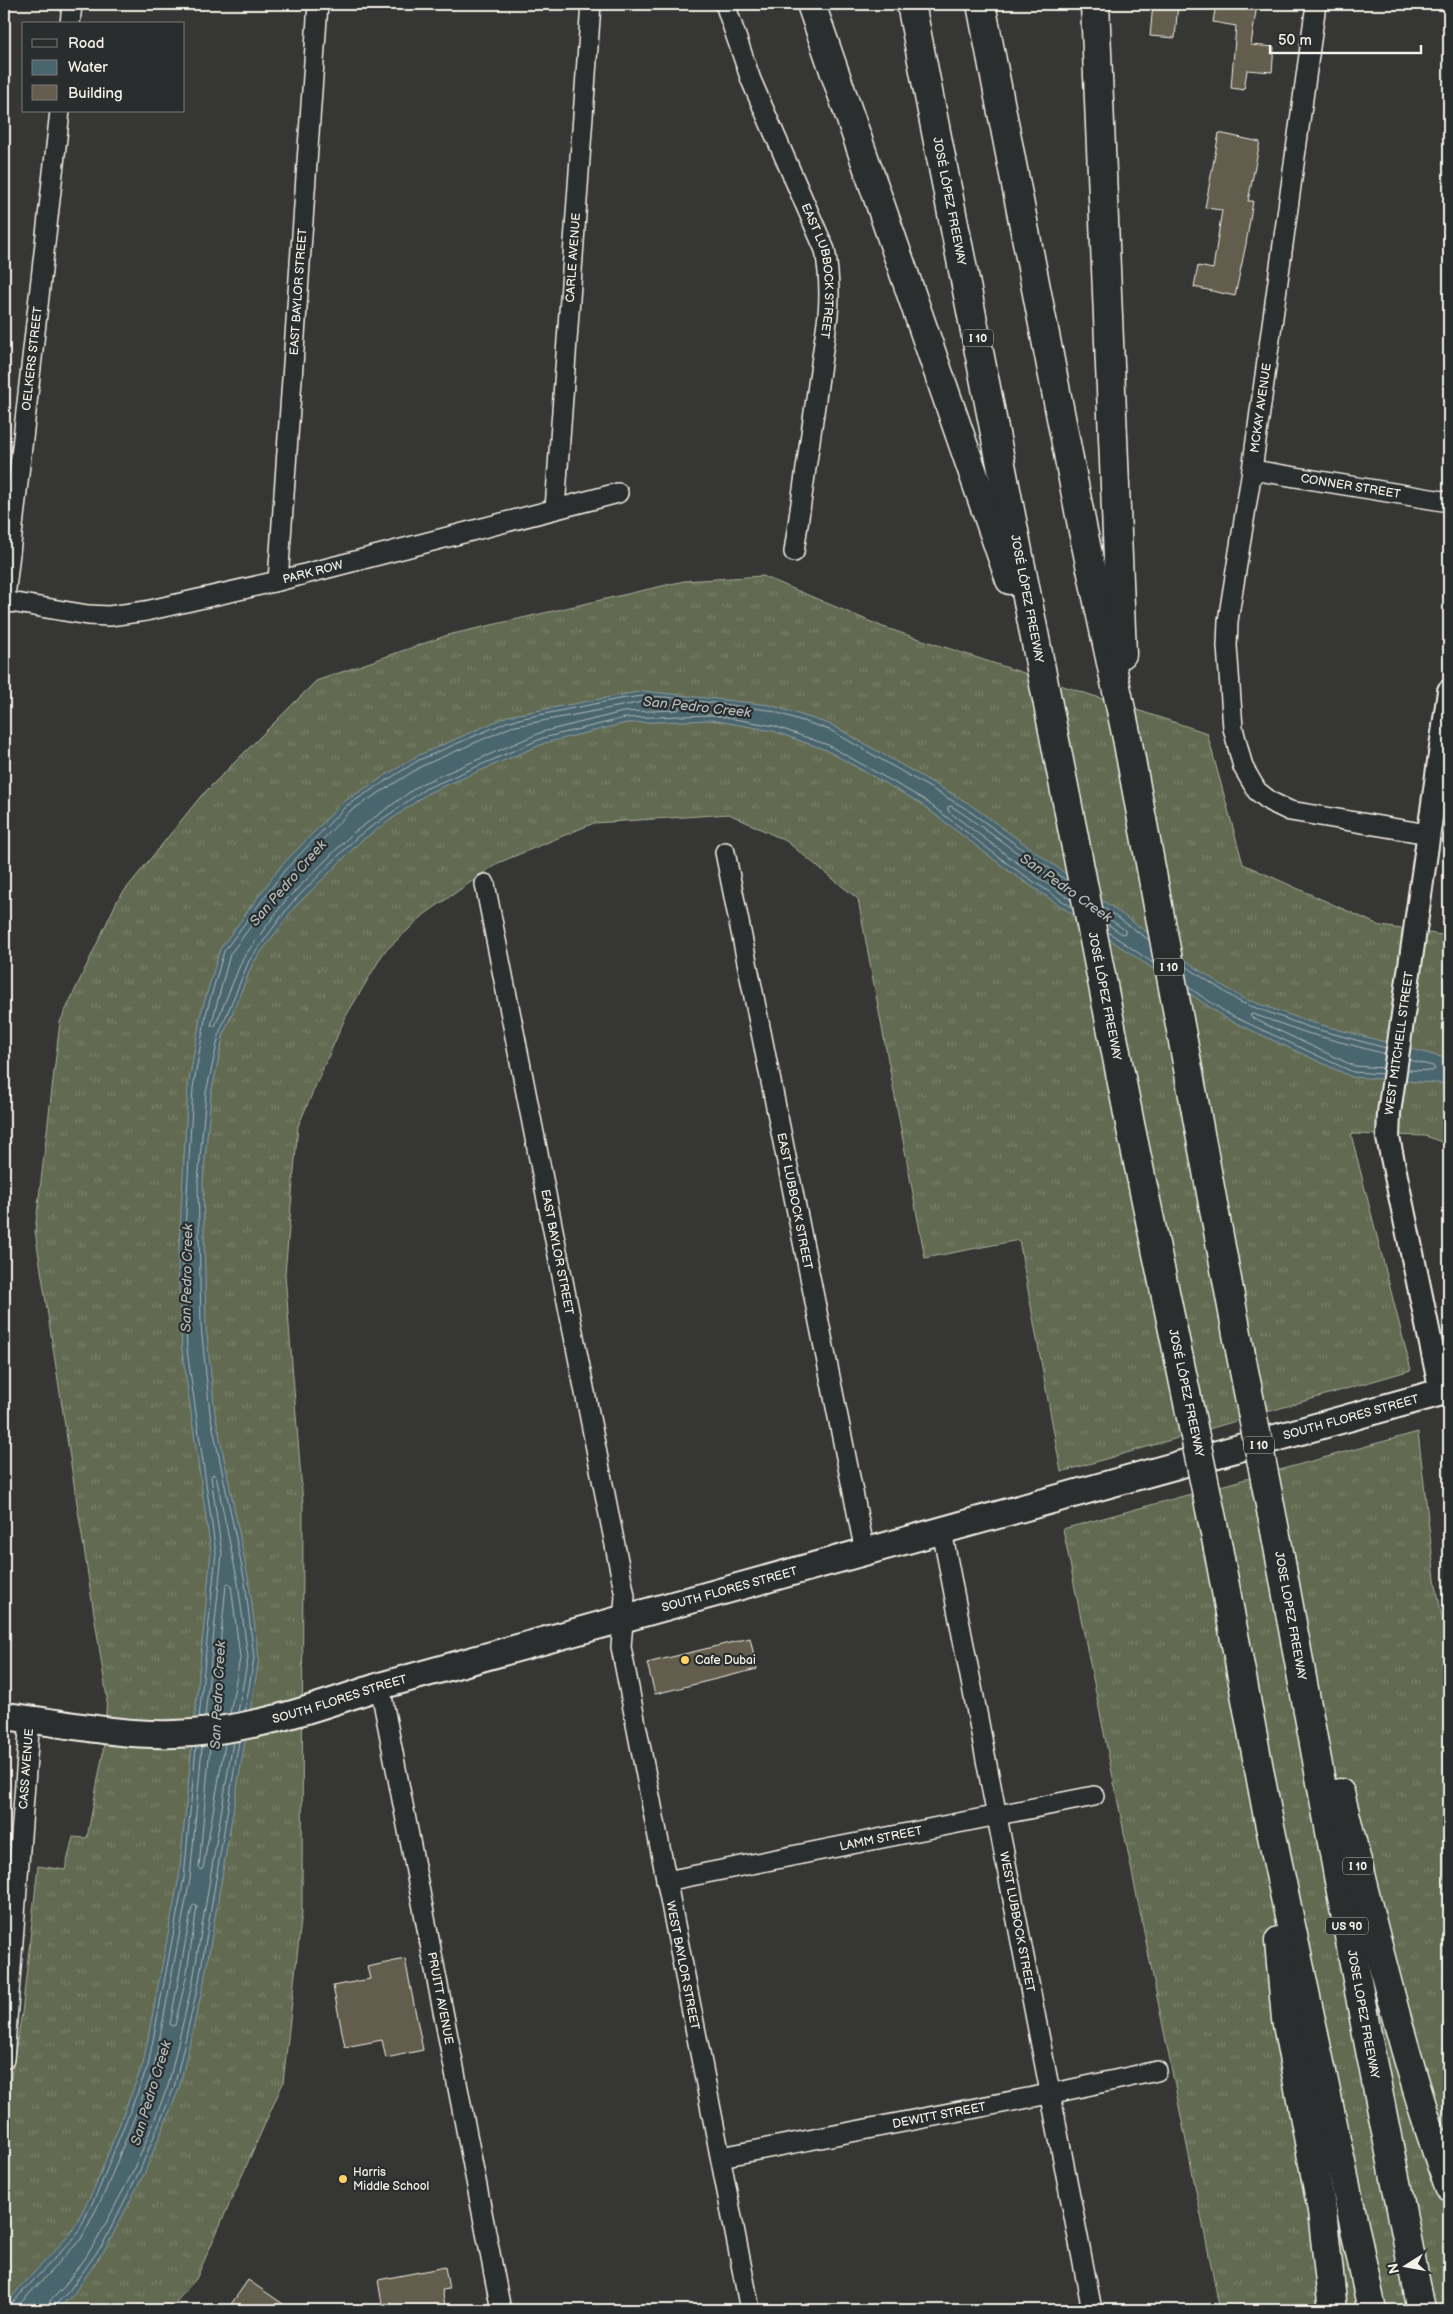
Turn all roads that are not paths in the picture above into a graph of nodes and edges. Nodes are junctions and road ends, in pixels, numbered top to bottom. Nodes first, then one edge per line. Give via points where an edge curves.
1 (72, 4) edge
2 (318, 4) edge
3 (591, 4) edge
4 (725, 4) edge
5 (811, 4) edge
6 (911, 4) edge
7 (981, 4) edge
8 (1095, 4) edge
9 (1316, 4) edge
10 (70, 22) edge
11 (60, 112) edge
12 (1252, 470) junction
13 (618, 493) dead end
14 (1449, 502) edge
15 (555, 509) junction
16 (794, 552) dead end
17 (278, 581) junction
18 (4, 601) edge
19 (4, 606) edge
20 (1042, 673) junction
21 (1449, 692) edge
22 (1447, 729) edge
23 (1128, 747) junction
24 (1428, 834) junction
25 (725, 852) dead end
26 (485, 884) dead end
27 (1445, 1391) edge
28 (942, 1531) junction
29 (1277, 1542) junction
30 (865, 1552) junction
31 (623, 1620) junction
32 (380, 1686) junction
33 (4, 1716) edge
34 (30, 1718) junction
35 (1094, 1796) dead end
36 (1267, 1812) junction
37 (997, 1815) junction
38 (666, 1881) junction
39 (4, 2059) edge
40 (1157, 2071) dead end
41 (1049, 2094) junction
42 (721, 2157) junction
43 (1449, 2187) edge
44 (501, 2310) edge
45 (750, 2310) edge
46 (1092, 2310) edge
47 (1334, 2310) edge
48 (1372, 2310) edge
49 (1421, 2310) edge

1 - 10 street
2 - 17 street, EAST BAYLOR STREET
3 - 15 street, CARLE AVENUE
4 - 16 street, EAST LUBBOCK STREET via 751,80 825,250 827,264 830,289 828,315
5 - 20 highway
6 - 20 highway, JOSÉ LÓPEZ FREEWAY / I 10
7 - 23 highway, I 10
8 - 23 highway via 1112,451
9 - 12 street, MCKAY AVENUE
11 - 18 street, OELKERS STREET
12 - 14 street, CONNER STREET
12 - 24 street, MCKAY AVENUE via 1228,621 1227,646 1233,728 1243,767 1257,791 1290,811
13 - 15 street, PARK ROW
15 - 17 street, PARK ROW
17 - 18 street, PARK ROW via 146,611 109,616
18 - 19 street, OELKERS STREET
20 - 36 highway, JOSÉ LÓPEZ FREEWAY / I 10, bridge via 1131,1129 1218,1548
21 - 22 street, WEST MITCHELL STREET
22 - 24 street, WEST MITCHELL STREET
23 - 29 highway, I 10, bridge
24 - 27 street, WEST MITCHELL STREET via 1388,1138
25 - 30 street, EAST LUBBOCK STREET
26 - 31 street, EAST BAYLOR STREET via 626,1596
27 - 28 main road, SOUTH FLORES STREET
28 - 30 main road, SOUTH FLORES STREET
28 - 37 street, WEST LUBBOCK STREET
29 - 43 highway, I 10 via 1403,2047
29 - 49 highway, JOSE LOPEZ FREEWAY / US 90
30 - 31 main road, SOUTH FLORES STREET
31 - 32 main road, SOUTH FLORES STREET
31 - 38 street, WEST BAYLOR STREET via 621,1647
32 - 34 main road, SOUTH FLORES STREET via 262,1724 226,1730 173,1734 102,1730
32 - 44 street, PRUITT AVENUE
33 - 34 main road, SOUTH FLORES STREET
34 - 39 street, CASS AVENUE
35 - 37 street, LAMM STREET
36 - 47 highway, I 10 via 1286,2020 1322,2211
36 - 48 highway
37 - 38 street, LAMM STREET
37 - 41 street, WEST LUBBOCK STREET
38 - 42 street, WEST BAYLOR STREET
40 - 41 street, DEWITT STREET
41 - 42 street, DEWITT STREET
41 - 46 street, WEST LUBBOCK STREET
42 - 45 street, WEST BAYLOR STREET

